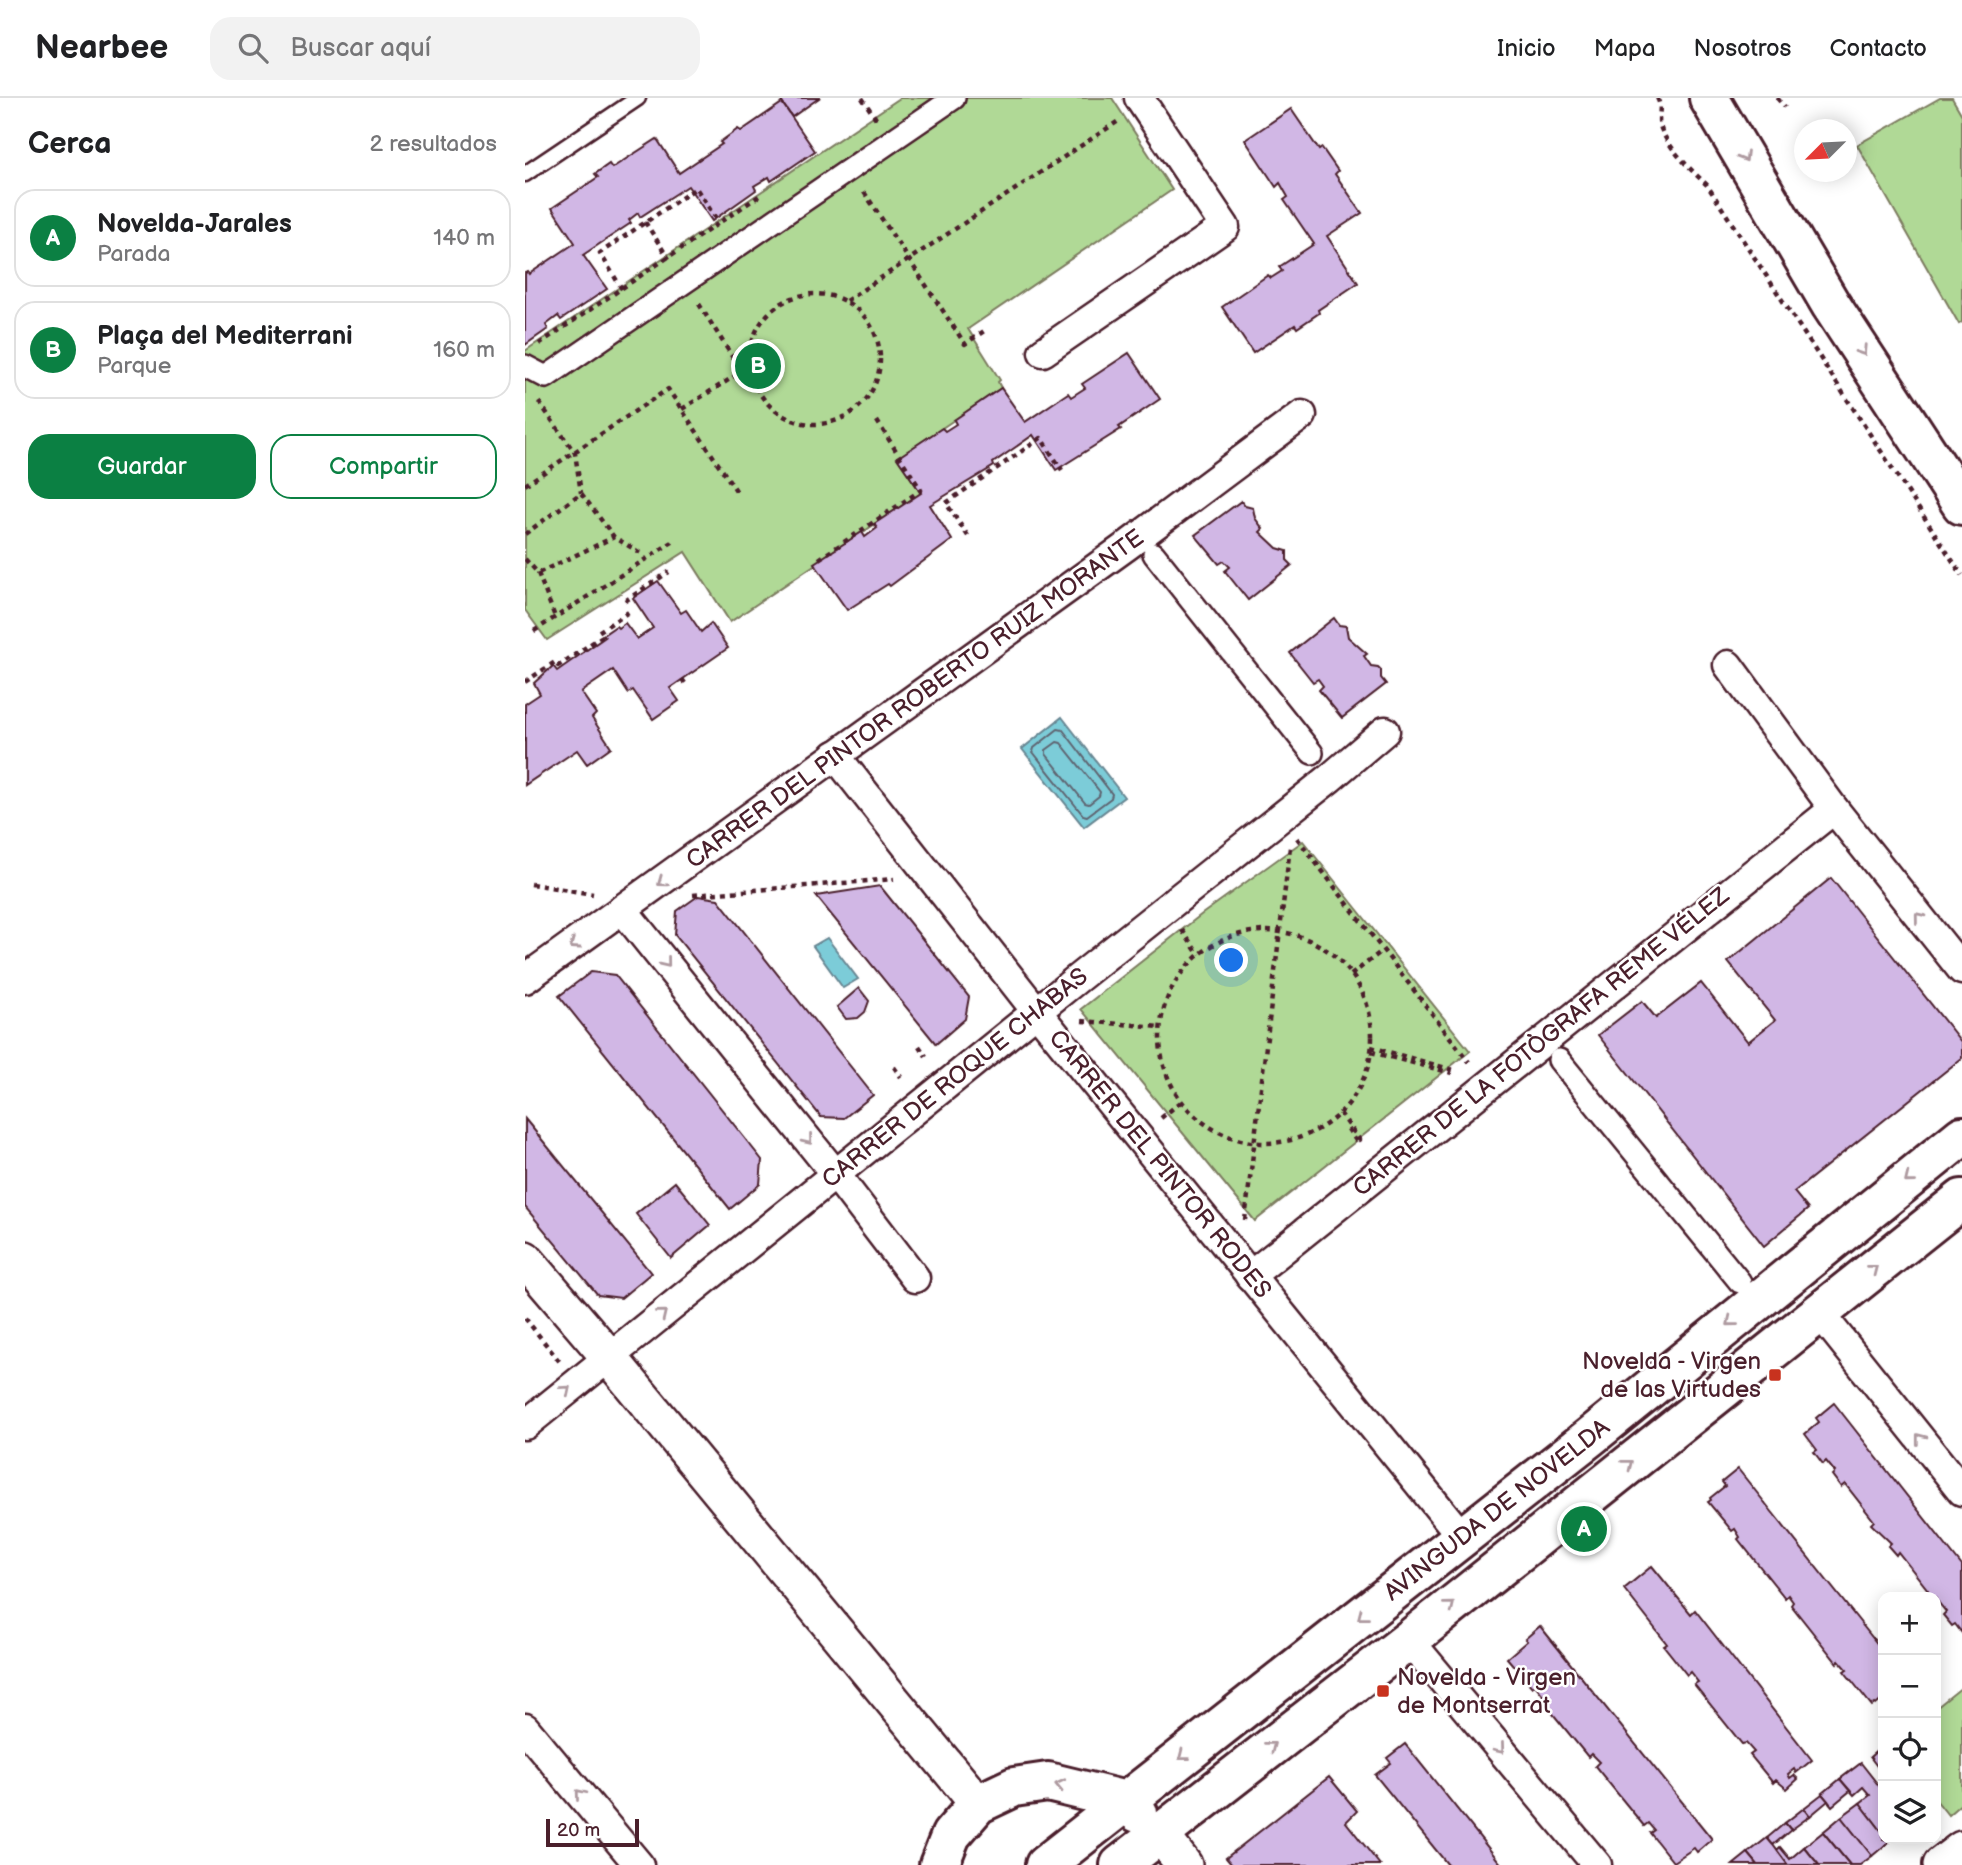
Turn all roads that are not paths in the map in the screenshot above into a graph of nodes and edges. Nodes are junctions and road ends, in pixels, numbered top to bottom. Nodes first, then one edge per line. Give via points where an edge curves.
1 (638, 98) edge
2 (954, 98) edge
3 (1709, 98) edge
4 (1133, 107) edge
5 (525, 174) edge
6 (1043, 352) dead end
7 (525, 366) edge
8 (1302, 415) dead end
9 (1962, 505) edge
10 (1154, 554) dead end
11 (1728, 665) dead end
12 (1385, 731) dead end
13 (1312, 753) dead end
14 (835, 755) junction
15 (1834, 809) junction
16 (613, 903) junction
17 (1962, 970) edge
18 (525, 979) edge
19 (1037, 1012) junction
20 (1559, 1060) dead end
21 (1962, 1136) edge
22 (836, 1175) junction
23 (1962, 1199) edge
24 (525, 1259) edge
25 (1250, 1276) junction
26 (915, 1279) dead end
27 (1740, 1282) dead end
28 (1819, 1312) junction
29 (608, 1357) junction
30 (525, 1425) edge
31 (1962, 1491) edge
32 (1462, 1538) junction
33 (1409, 1640) junction
34 (525, 1728) edge
35 (1126, 1801) junction
36 (978, 1804) junction
37 (1160, 1834) junction
38 (1962, 1849) edge
39 (639, 1865) edge
40 (939, 1865) edge
41 (1045, 1865) edge
42 (1120, 1865) edge
43 (1184, 1865) edge
44 (1597, 1865) edge
45 (1941, 1865) edge

1 - 5 lane
2 - 7 street via 546,377
3 -> 9 main road via 1831,305
4 - 6 street via 1225,227
8 - 14 street, CARRER DEL PINTOR ROBERTO RUIZ MORANTE
10 - 13 street
11 - 15 street
12 - 19 street, CARRER DE ROQUE CHABAS
14 -> 16 street, CARRER DEL PINTOR ROBERTO RUIZ MORANTE
14 - 19 street, CARRER DEL PINTOR RODES
17 -> 15 street
15 - 25 street, CARRER DE LA FOTÒGRAFA REME VÉLEZ
16 -> 18 street, CARRER DEL PINTOR ROBERTO RUIZ MORANTE
16 -> 22 street
19 - 22 street, CARRER DE ROQUE CHABAS
19 - 25 street, CARRER DEL PINTOR RODES
20 - 27 street
21 -> 32 main road, AVINGUDA DE NOVELDA
22 - 26 street
29 -> 22 street, CARRER DE ROQUE CHABAS
28 -> 23 main road, AVINGUDA DE NOVELDA
24 - 29 street
25 - 32 street, CARRER DEL PINTOR RODES
31 -> 28 street
33 -> 28 main road, AVINGUDA DE NOVELDA
30 -> 29 street, CARRER DE ROQUE CHABAS
29 - 36 street
32 -> 35 main road, AVINGUDA DE NOVELDA
37 -> 33 main road, AVINGUDA DE NOVELDA
33 -> 44 street
39 -> 34 street
35 -> 36 main road via 1048,1782 1014,1787
35 - 37 main road
35 - 41 main road, AVINGUDA DE NOVELDA
36 - 40 main road via 951,1835
37 - 42 main road, AVINGUDA DE NOVELDA
37 - 43 street
38 - 45 street

